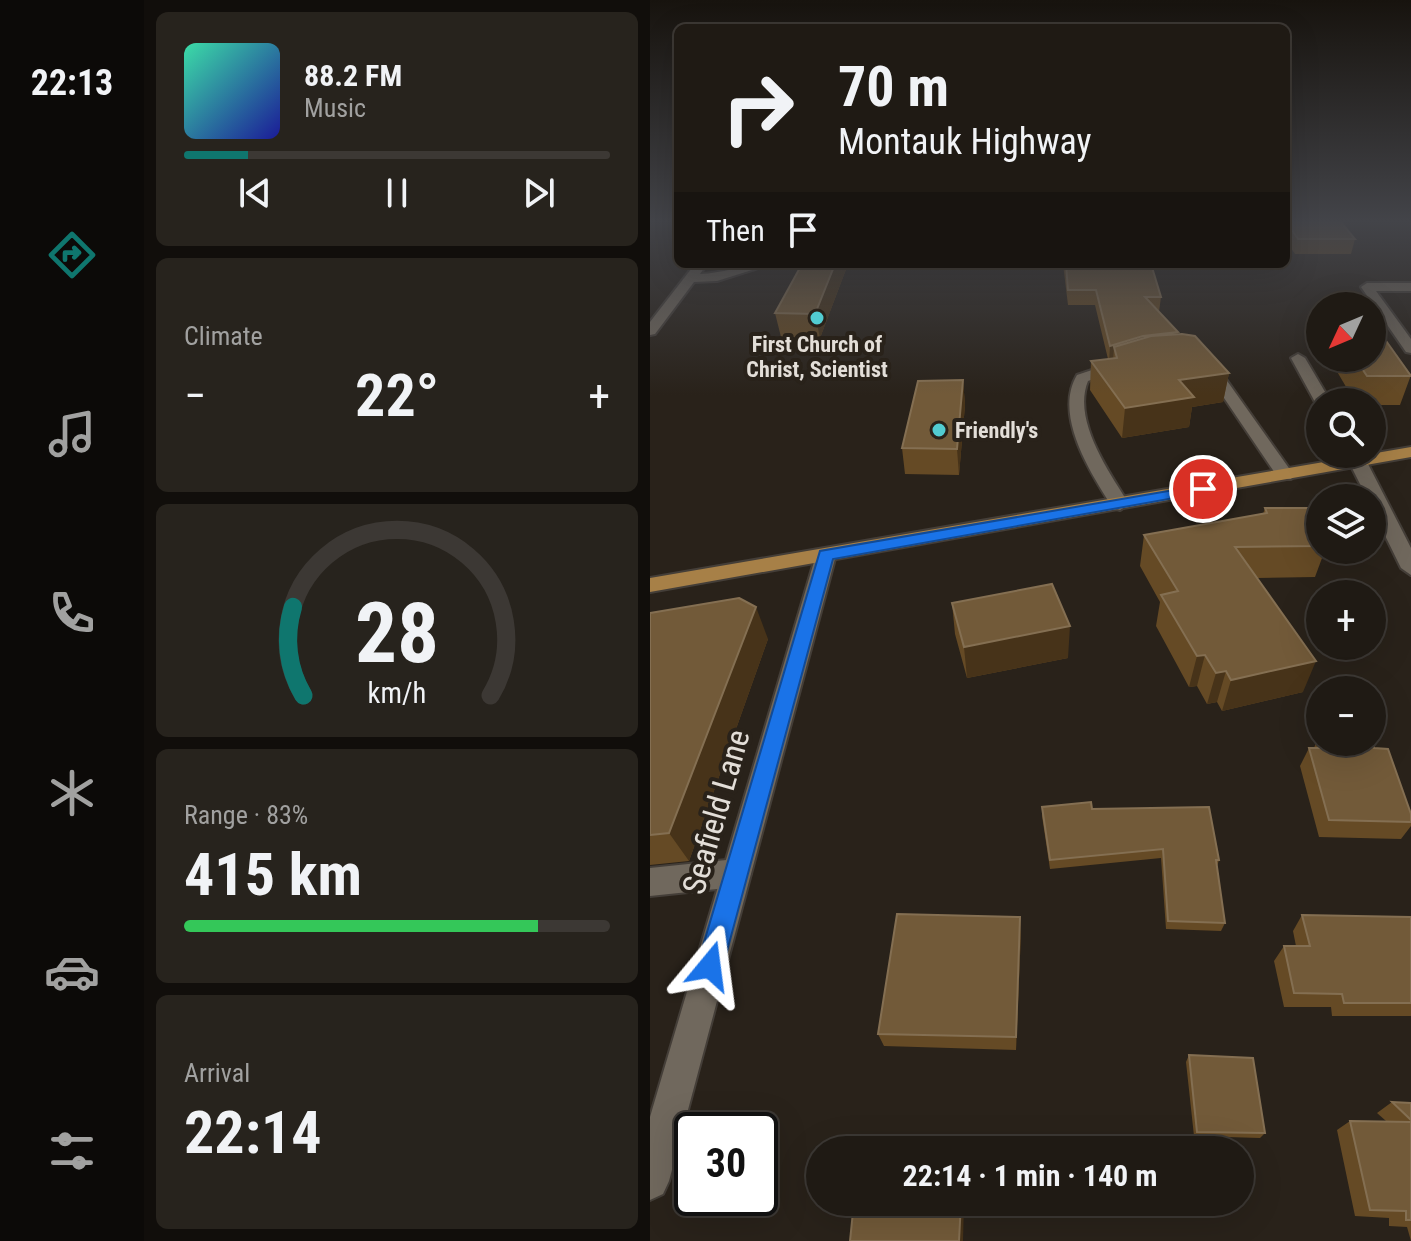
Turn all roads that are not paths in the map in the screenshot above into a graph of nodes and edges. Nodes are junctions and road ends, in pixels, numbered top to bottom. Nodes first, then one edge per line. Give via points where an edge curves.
1 (689, 279) edge
2 (1411, 287) edge
3 (650, 331) edge
4 (1411, 349) edge
5 (1191, 358) edge
6 (1298, 358) dead end
7 (1130, 361) edge
8 (1315, 388) edge
9 (1411, 452) edge
10 (1386, 455) edge
11 (1314, 468) edge
12 (1361, 468) edge
13 (1285, 475) junction
14 (1120, 504) junction
15 (826, 555) junction
16 (1411, 568) edge
17 (650, 585) edge
18 (736, 873) junction
19 (650, 882) edge
20 (650, 1181) edge

1 - 3 street
2 - 4 street via 1367,287
5 - 13 street via 1208,364
6 - 8 street
7 - 14 street via 1082,378 1077,387 1091,453
9 - 10 main road
11 - 13 main road
12 - 16 street
13 - 14 main road
14 - 15 main road
15 - 17 main road
15 - 18 street, Seafield Lane
18 - 19 street
18 - 20 street, Seafield Lane

